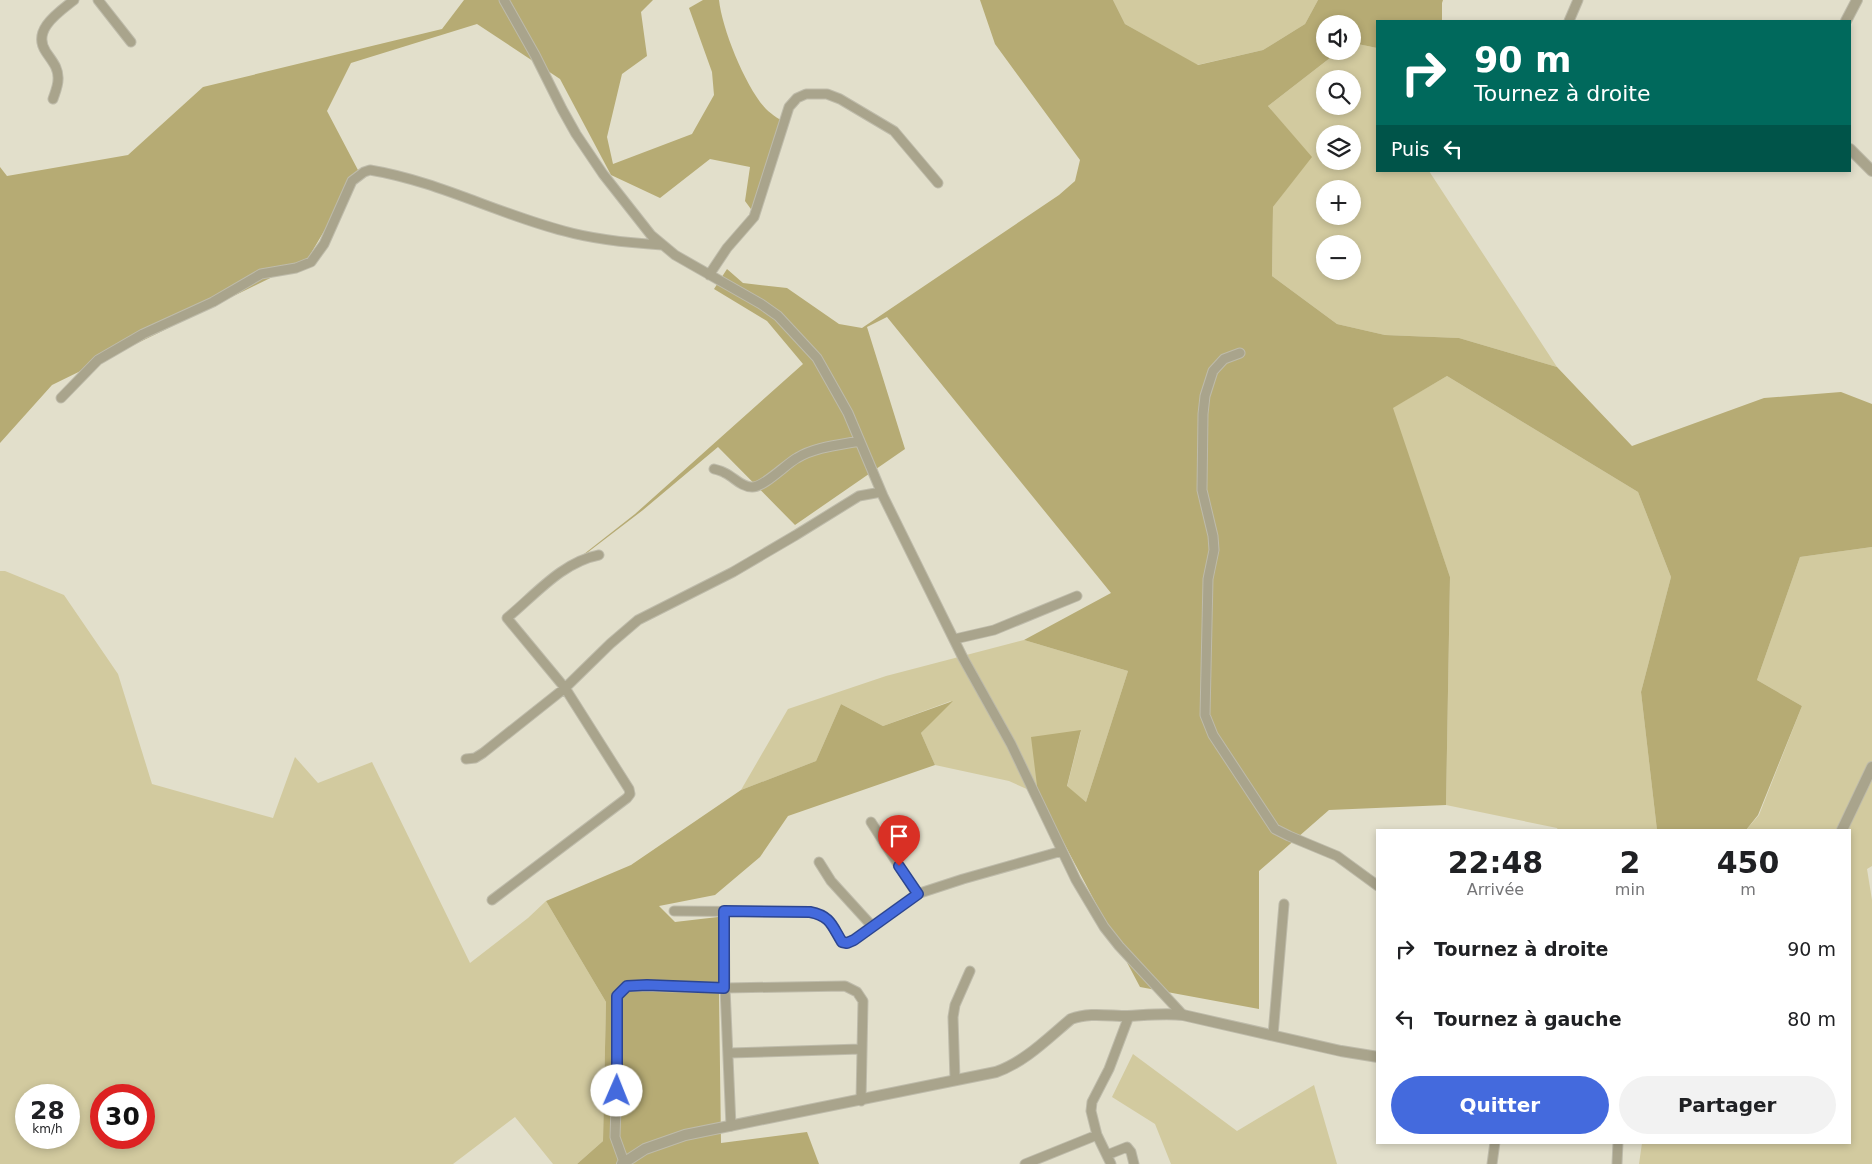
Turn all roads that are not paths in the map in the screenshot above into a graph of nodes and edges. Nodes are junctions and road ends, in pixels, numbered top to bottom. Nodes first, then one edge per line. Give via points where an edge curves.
1 (74, 0) edge
2 (98, 0) edge
3 (504, 0) edge
4 (1578, 0) edge
5 (1857, 0) edge
6 (1569, 20) edge
7 (1847, 20) edge
8 (131, 42) dead end
9 (54, 99) dead end
10 (1851, 151) edge
11 (1872, 171) edge
12 (938, 183) dead end
13 (662, 245) junction
14 (709, 275) junction
15 (1240, 353) dead end
16 (61, 398) dead end
17 (860, 441) junction
18 (714, 469) dead end
19 (882, 492) junction
20 (599, 555) dead end
21 (1077, 596) dead end
22 (955, 639) junction
23 (565, 688) junction
24 (466, 759) dead end
25 (1872, 767) edge
26 (871, 822) dead end
27 (1842, 829) edge
28 (1062, 851) junction
29 (819, 862) dead end
30 (1376, 885) edge
31 (918, 894) junction
32 (492, 900) dead end
33 (1284, 904) dead end
34 (674, 911) dead end
35 (724, 911) junction
36 (872, 926) junction
37 (970, 971) dead end
38 (724, 988) junction
39 (1183, 1015) junction
40 (1129, 1016) junction
41 (1273, 1035) junction
42 (861, 1049) junction
43 (729, 1053) junction
44 (1376, 1057) edge
45 (955, 1080) junction
46 (861, 1101) junction
47 (731, 1126) junction
48 (1097, 1135) junction
49 (1496, 1144) edge
50 (1618, 1144) edge
51 (1107, 1155) junction
52 (623, 1163) edge
53 (1024, 1164) edge
54 (1111, 1164) edge
55 (1134, 1164) edge
56 (1492, 1164) edge
57 (1616, 1164) edge

1 - 9 street via 50,20 42,36 45,52 56,67 58,79
2 - 8 street
3 - 13 street via 585,147 636,218
4 - 6 street
5 - 7 street
10 - 11 street
12 - 14 street via 894,131 827,94 806,94 789,107 754,218 726,248
13 - 14 street
13 - 16 street via 600,239 562,231 442,189 370,170 352,181 324,244 311,262 261,274 213,302 143,334 98,360
14 - 17 street via 778,316 808,347 829,376
15 - 30 street via 1224,359 1213,371 1203,414 1202,490 1214,550 1208,579 1205,715 1212,735 1275,828 1336,856
17 - 18 street via 806,454 752,488
17 - 19 street
19 - 22 street
19 - 23 street via 859,496 733,572 638,620
20 - 23 street via 568,566 507,618
21 - 22 street via 994,630
22 - 28 street via 1011,744
23 - 24 street via 483,753
23 - 32 street via 630,794
25 - 27 street
26 - 31 street
28 - 31 street
28 - 39 street via 1104,927
29 - 36 street via 831,881
31 - 36 street
33 - 41 street
34 - 35 street
35 - 36 street via 822,914 842,942 847,943
35 - 38 street
37 - 45 street via 953,1017
38 - 42 street via 845,986 857,992 863,1001
38 - 43 street
38 - 52 street via 627,986 617,996 615,1136
39 - 40 street
39 - 41 street
40 - 45 street via 1080,1015 1070,1019 1007,1068
40 - 48 street via 1109,1069 1092,1102
41 - 44 street
42 - 43 street
42 - 46 street
43 - 47 street
45 - 46 street
46 - 47 street
47 - 52 street via 685,1135 645,1149
48 - 51 street
48 - 53 street
49 - 56 street
50 - 57 street
51 - 54 street
51 - 55 street via 1126,1147

